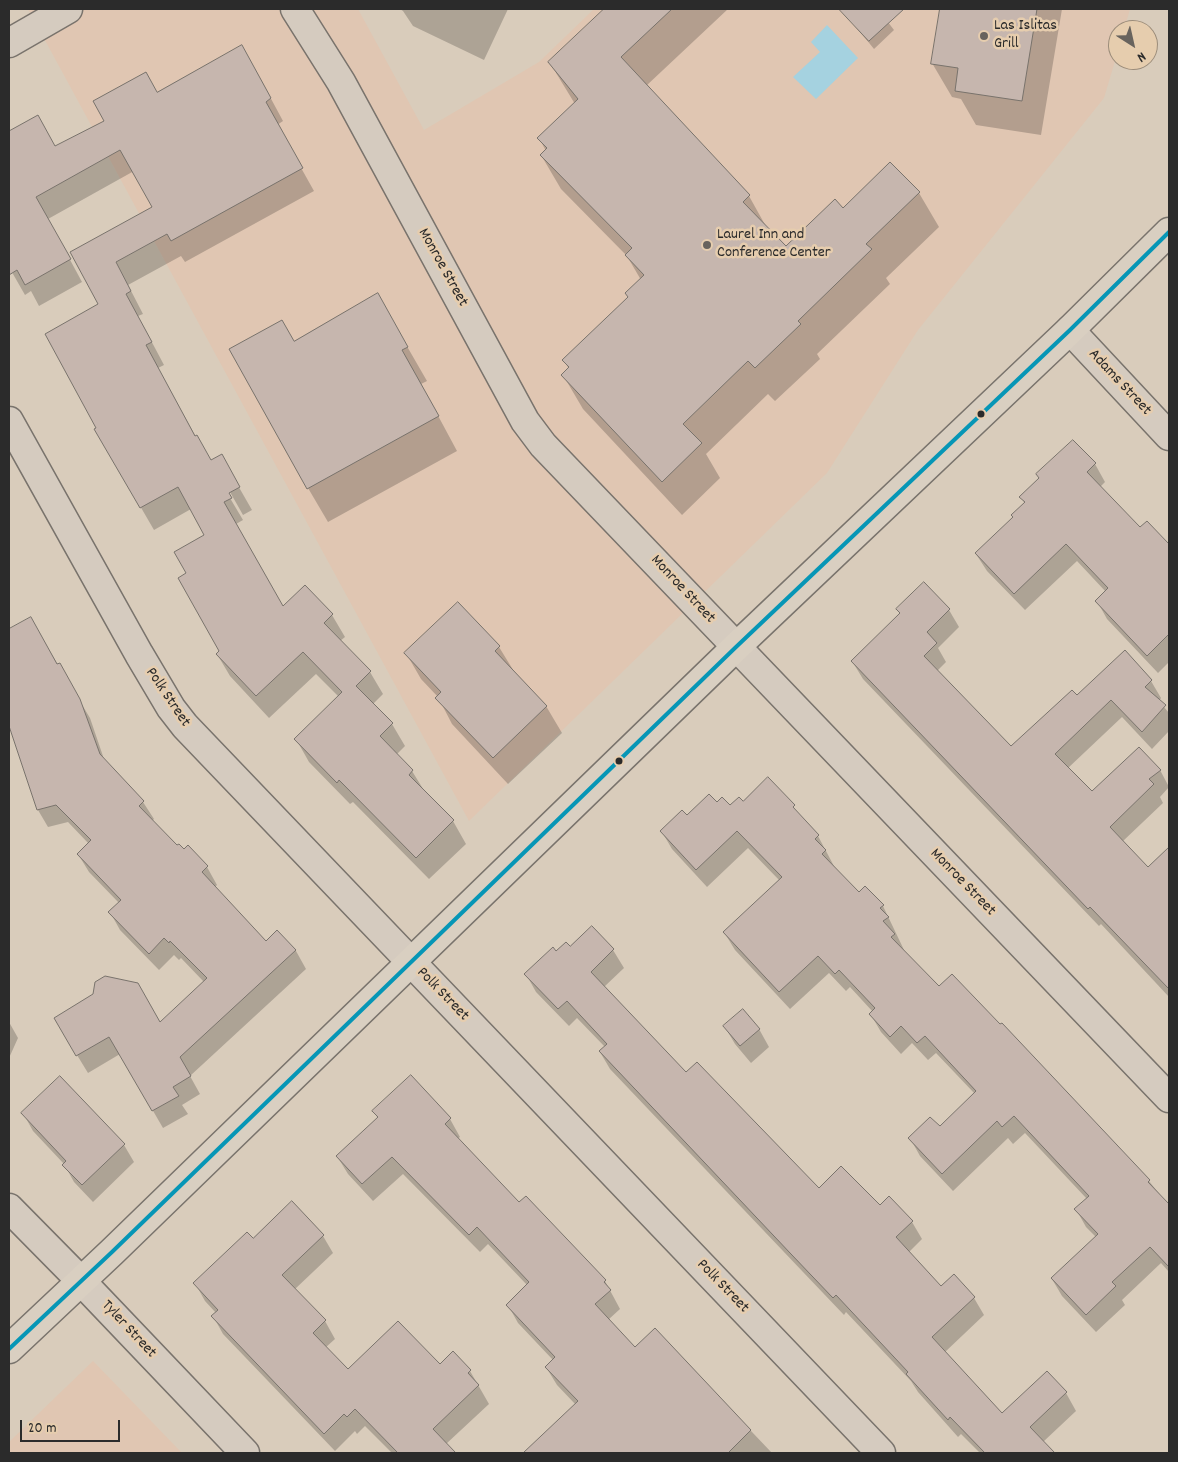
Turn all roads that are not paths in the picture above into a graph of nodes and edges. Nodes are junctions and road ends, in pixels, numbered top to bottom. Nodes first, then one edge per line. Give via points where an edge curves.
1 (68, 9) edge
2 (295, 9) edge
3 (9, 43) edge
4 (1169, 232) edge
5 (1070, 330) junction
6 (9, 421) edge
7 (1169, 436) edge
8 (736, 647) junction
9 (410, 962) junction
10 (1169, 1098) edge
11 (9, 1208) edge
12 (81, 1281) junction
13 (9, 1349) edge
14 (245, 1453) edge
15 (881, 1453) edge

1 - 3 street
2 - 8 street, Monroe Street via 341,82 534,433 553,458
4 - 5 main road
5 - 7 street, Adams Street
5 - 8 main road
6 - 9 street, Polk Street via 85,560 184,726
8 - 9 main road
8 - 10 street, Monroe Street
9 - 12 main road
9 - 15 street, Polk Street
11 - 12 street, Tyler Street
12 - 13 main road
12 - 14 street, Tyler Street

